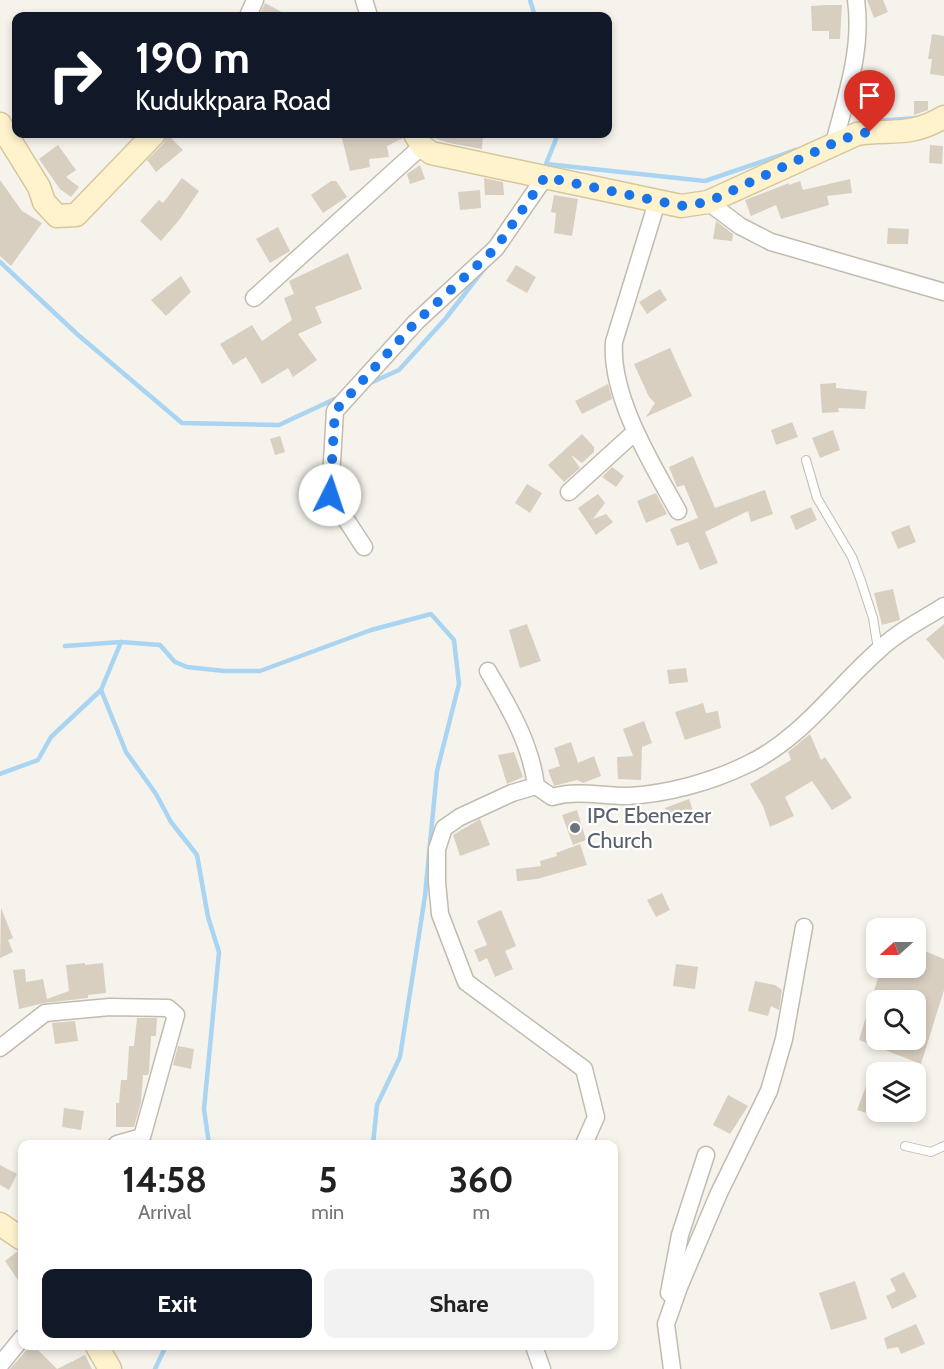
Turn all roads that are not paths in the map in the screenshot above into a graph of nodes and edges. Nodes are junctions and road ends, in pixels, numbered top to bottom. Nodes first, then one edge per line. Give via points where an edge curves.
1 (856, 0) edge
2 (944, 117) edge
3 (0, 124) edge
4 (150, 138) edge
5 (419, 140) edge
6 (834, 143) junction
7 (545, 177) junction
8 (657, 202) junction
9 (708, 202) junction
10 (944, 292) edge
11 (254, 298) dead end
12 (635, 432) junction
13 (806, 460) dead end
14 (569, 492) dead end
15 (678, 511) dead end
16 (364, 547) dead end
17 (944, 606) edge
18 (878, 650) junction
19 (488, 671) dead end
20 (536, 786) junction
21 (804, 927) dead end
22 (0, 1048) edge
23 (131, 1140) edge
24 (586, 1140) edge
25 (905, 1146) dead end
26 (944, 1146) edge
27 (706, 1155) dead end
28 (0, 1224) edge
29 (18, 1236) edge
30 (666, 1324) junction
31 (18, 1343) edge
32 (100, 1350) edge
33 (535, 1350) edge
34 (0, 1365) edge
35 (110, 1369) edge
36 (542, 1369) edge
37 (672, 1369) edge

1 - 6 street via 856,52
2 - 6 street via 924,129 857,134
3 - 4 street via 39,187 44,202 57,216 67,217 76,215
5 - 7 street via 432,153
5 - 11 street
6 - 9 street
7 - 8 street
7 - 16 street via 496,248 416,322 335,411 330,495
8 - 9 street via 681,206
8 - 12 street via 614,342 613,360
9 - 10 street via 740,226 771,242
12 - 14 street
12 - 15 street
13 - 18 lane via 817,498 852,557 873,618
17 - 18 street via 902,630
18 - 20 street via 813,718 748,764 657,794 572,792 552,797
19 - 20 street via 526,744
20 - 24 street via 512,793 444,828 437,849 440,914 466,982 584,1069 596,1116
21 - 30 street via 784,1038 769,1091 706,1221
22 - 23 street via 45,1013 110,1007 168,1008 176,1015 142,1137
25 - 26 lane via 932,1152
27 - 30 street via 680,1235
28 - 29 street
30 - 37 street
31 - 34 street
32 - 35 street
33 - 36 street

